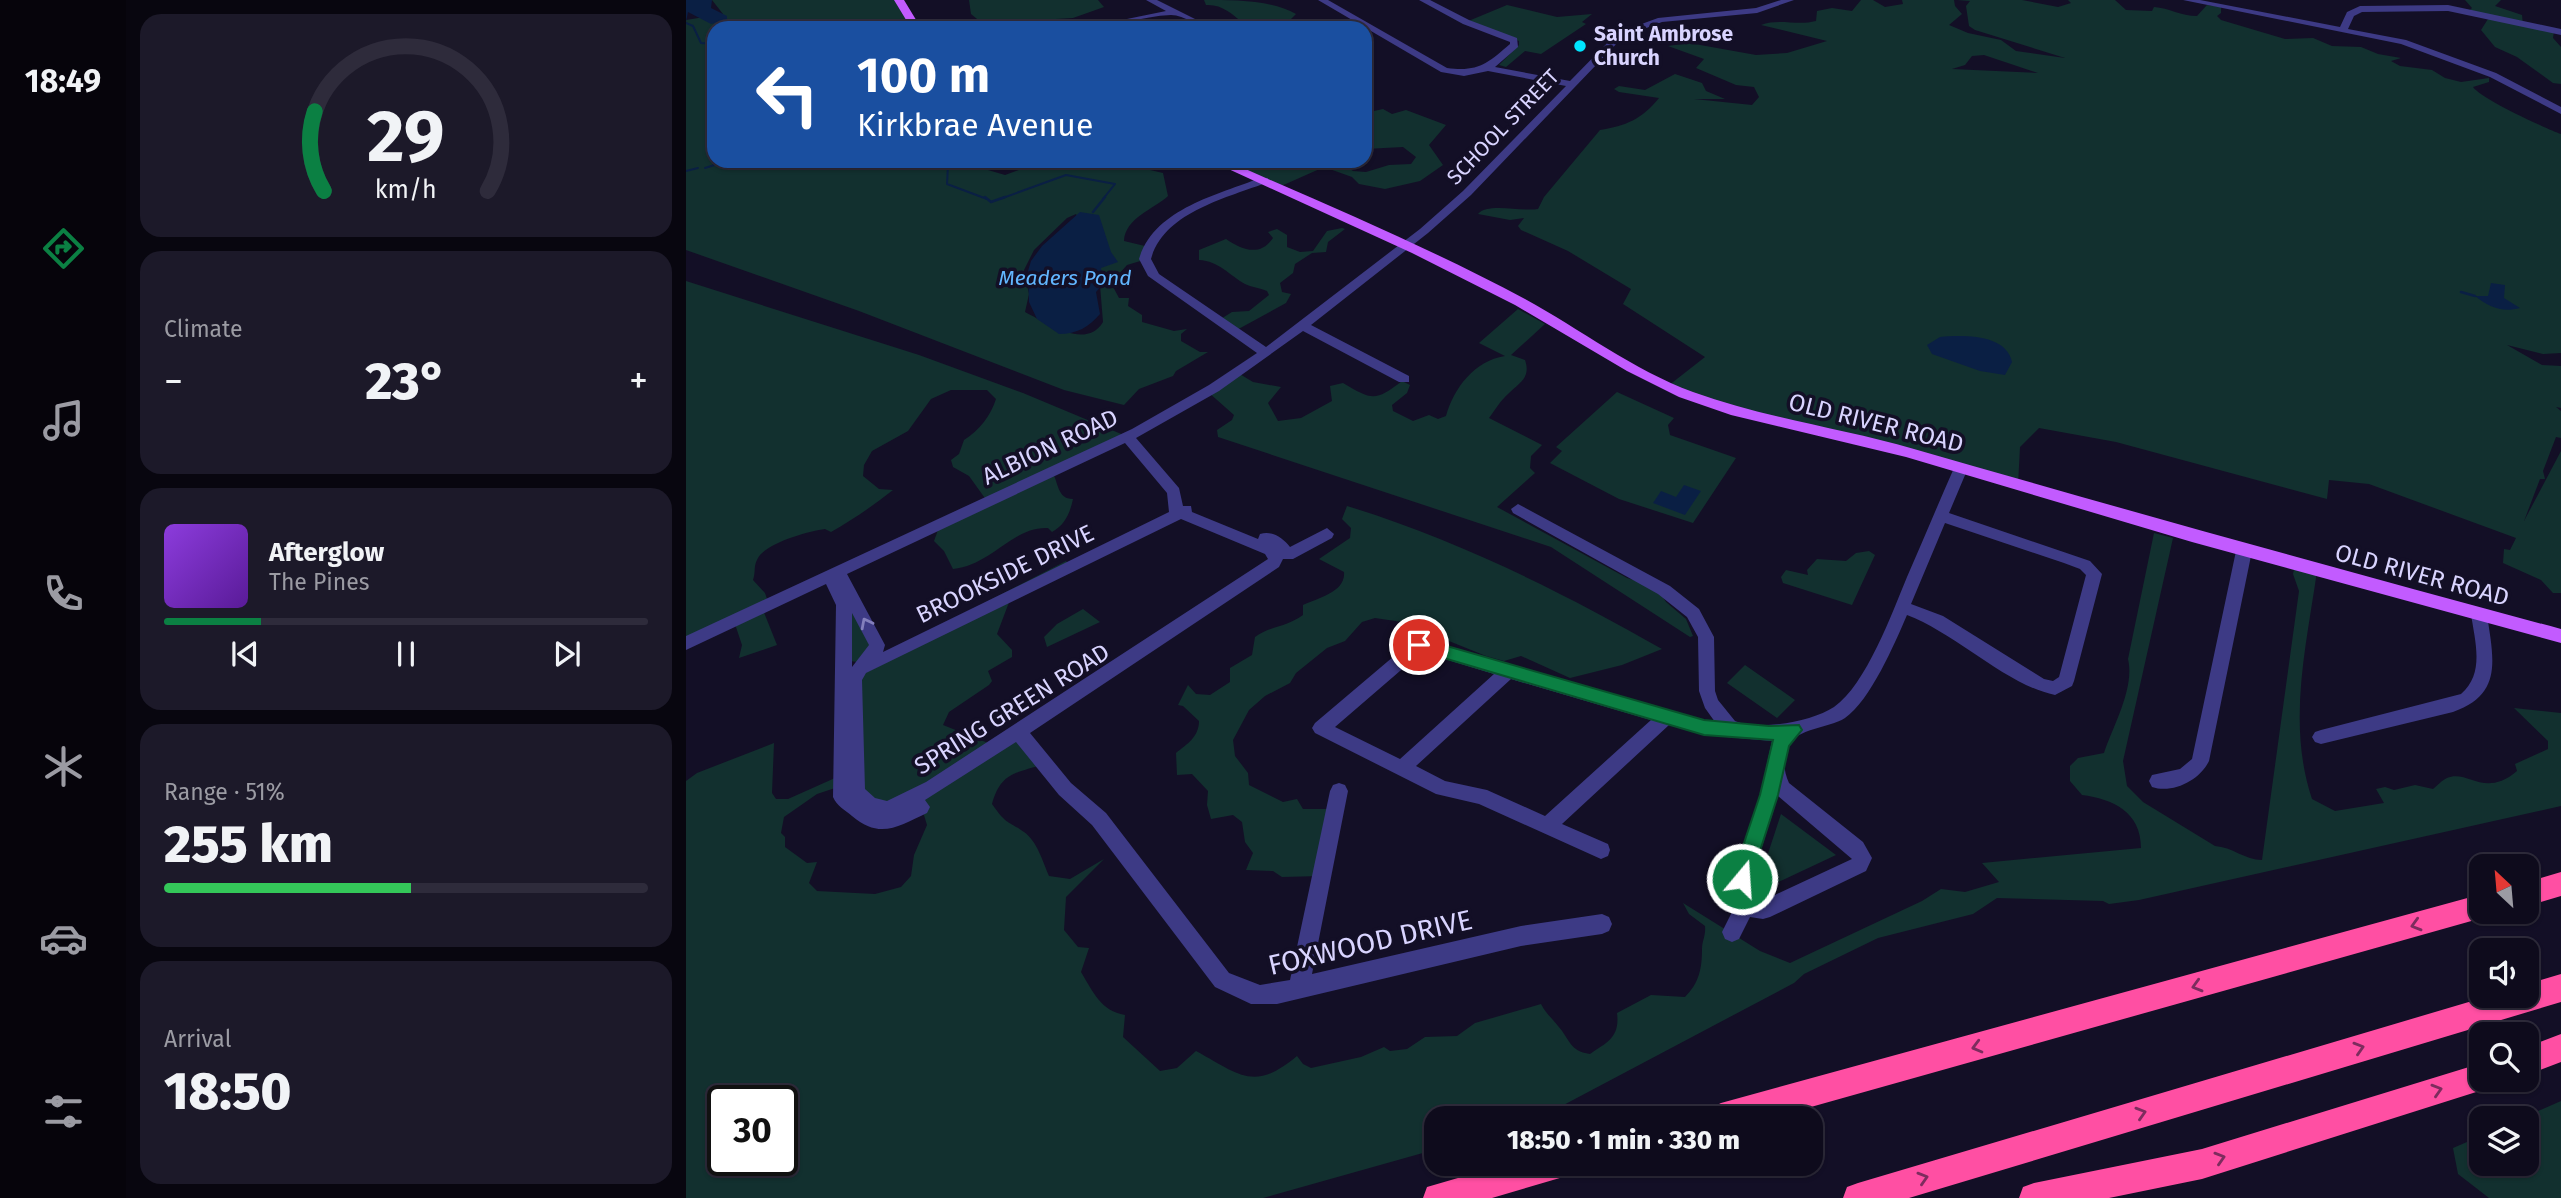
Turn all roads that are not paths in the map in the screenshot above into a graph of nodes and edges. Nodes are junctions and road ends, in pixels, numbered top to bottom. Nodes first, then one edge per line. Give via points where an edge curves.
1 (899, 0) edge
2 (1150, 0) edge
3 (1322, 0) edge
4 (1423, 0) edge
5 (1790, 0) edge
6 (2186, 0) edge
7 (1175, 12) junction
8 (912, 21) edge
9 (1126, 21) edge
10 (1194, 21) edge
11 (1359, 21) edge
12 (1372, 29) edge
13 (2343, 30) junction
14 (2561, 32) edge
15 (1488, 68) junction
16 (1572, 84) junction
17 (2561, 110) edge
18 (1235, 168) edge
19 (1264, 180) junction
20 (1405, 245) junction
21 (1303, 325) junction
22 (1266, 353) junction
23 (1404, 379) dead end
24 (1132, 434) junction
25 (1961, 468) junction
26 (1181, 509) junction
27 (1518, 509) dead end
28 (1941, 516) junction
29 (1327, 534) dead end
30 (2245, 551) junction
31 (1288, 555) junction
32 (834, 574) junction
33 (1902, 607) junction
34 (2479, 614) junction
35 (2561, 636) edge
36 (686, 643) edge
37 (1129, 665) junction
38 (852, 669) junction
39 (1508, 671) junction
40 (1666, 717) junction
41 (1793, 730) junction
42 (1741, 732) junction
43 (1021, 735) junction
44 (2322, 737) dead end
45 (1402, 768) junction
46 (1775, 772) junction
47 (2158, 781) dead end
48 (1339, 791) dead end
49 (1547, 826) junction
50 (1601, 850) dead end
51 (2561, 884) edge
52 (2539, 890) edge
53 (1746, 905) junction
54 (2469, 910) edge
55 (1602, 924) dead end
56 (1732, 932) dead end
57 (1299, 987) junction
58 (2561, 988) edge
59 (2561, 1048) edge
60 (2539, 1056) edge
61 (2469, 1081) edge
62 (1764, 1106) edge
63 (1516, 1176) edge
64 (1438, 1198) edge
65 (1858, 1198) edge
66 (2034, 1198) edge

1 - 8 main road
2 - 7 street
3 - 11 street
4 - 15 street via 1514,40
5 - 16 street, SCHOOL STREET via 1757,10 1670,19 1633,29 1610,43
6 - 13 street
7 - 9 street
7 - 10 street
12 - 15 street via 1444,70 1464,73
13 - 14 street via 2350,14 2360,9 2421,7 2448,8
13 - 17 street via 2449,57
15 - 16 street
16 - 20 street, SCHOOL STREET via 1467,193
18 - 19 main road, OLD RIVER ROAD
19 - 20 main road, OLD RIVER ROAD
19 - 22 street via 1169,222 1152,237 1145,258 1154,276
20 - 21 street, ALBION ROAD
20 - 25 main road, OLD RIVER ROAD via 1520,302 1632,369 1684,394
21 - 22 street, ALBION ROAD
21 - 23 street
22 - 24 street, ALBION ROAD
24 - 26 street
24 - 32 street, ALBION ROAD
25 - 28 street
25 - 30 main road, OLD RIVER ROAD
26 - 31 street via 1277,542
26 - 37 street via 1270,550 1276,558
26 - 38 street, BROOKSIDE DRIVE
27 - 42 street via 1664,590 1693,613 1706,637 1711,703 1729,726
28 - 33 street
28 - 33 street via 2085,565 2094,574 2066,681 2055,688 2040,685 1937,620
29 - 31 street, SPRING GREEN ROAD
30 - 34 main road, OLD RIVER ROAD
30 - 47 street via 2200,761 2188,775
31 - 37 street, SPRING GREEN ROAD via 1275,573
32 - 36 street, ALBION ROAD
32 - 38 street via 844,605
38 -> 32 street via 876,652 877,645
33 - 41 street via 1880,657 1854,698 1840,712
34 - 35 main road, OLD RIVER ROAD
34 - 44 street via 2485,670 2472,697
37 - 43 street, SPRING GREEN ROAD
38 - 43 street, SPRING GREEN ROAD via 842,797 862,817 880,822 903,817
39 - 40 street
39 - 45 street
39 - 45 street via 1419,645 1321,727
40 - 42 street
40 - 49 street
41 - 42 street
41 - 46 street via 1780,743
43 - 57 street, FOXWOOD DRIVE via 1065,789 1099,819 1222,980 1248,994 1274,997
45 - 49 street via 1442,788 1481,796
46 - 53 street via 1739,887
46 - 53 street via 1783,789 1863,858 1859,865 1763,909
48 - 57 street
49 - 50 street
51 - 52 highway
53 - 56 street
54 -> 62 highway
55 - 57 street, FOXWOOD DRIVE via 1521,936
65 -> 58 highway
59 - 60 highway
66 -> 61 highway via 2202,1164
63 - 64 highway

